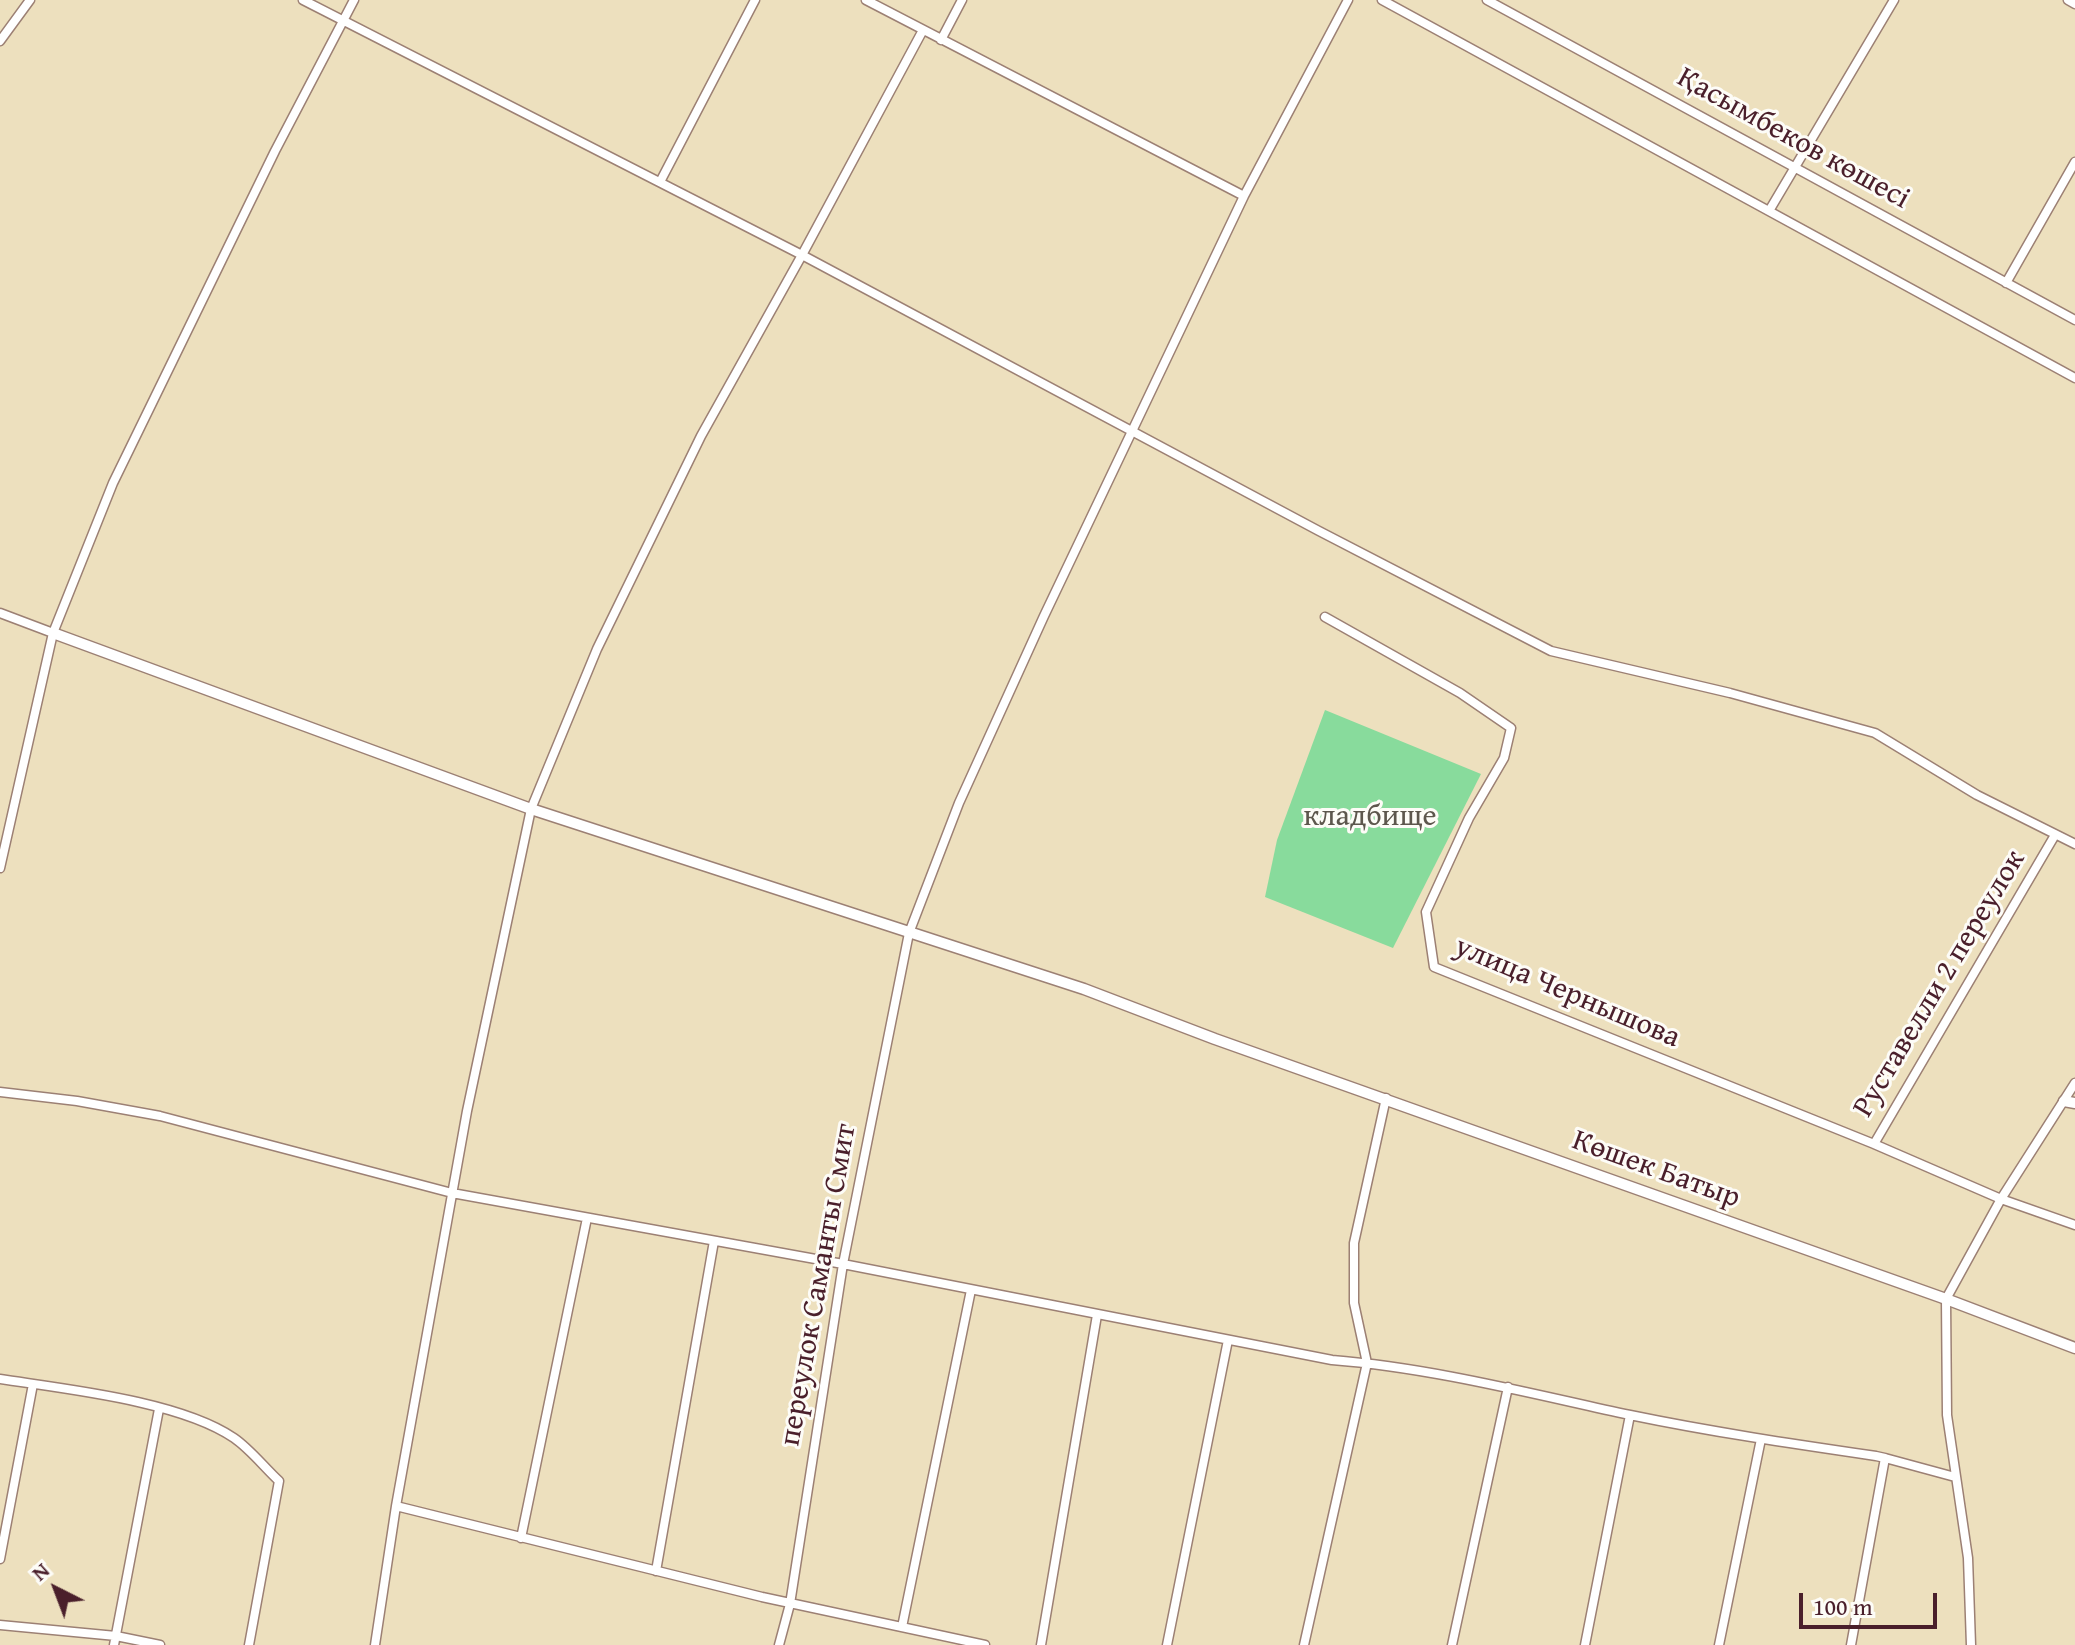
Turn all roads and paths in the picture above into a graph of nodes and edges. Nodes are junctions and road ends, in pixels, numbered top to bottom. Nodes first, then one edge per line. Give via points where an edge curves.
1 (30, 0) edge
2 (303, 0) edge
3 (354, 0) edge
4 (755, 0) edge
5 (866, 0) edge
6 (962, 0) edge
7 (1348, 0) edge
8 (1382, 0) edge
9 (1487, 0) edge
10 (1513, 0) edge
11 (1894, 0) edge
12 (2068, 0) edge
13 (2075, 4) edge
14 (1507, 10) junction
15 (343, 21) junction
16 (923, 30) junction
17 (941, 40) junction
18 (0, 41) edge
19 (2075, 162) edge
20 (1795, 168) junction
21 (660, 182) junction
22 (1244, 196) junction
23 (1769, 211) junction
24 (802, 255) junction
25 (2006, 283) junction
26 (2075, 320) edge
27 (2075, 378) edge
28 (1133, 432) junction
29 (0, 613) edge
30 (1325, 617) dead end
31 (53, 633) junction
32 (531, 809) junction
33 (2055, 835) junction
34 (2075, 844) edge
35 (0, 868) edge
36 (909, 933) junction
37 (2075, 1083) edge
38 (0, 1092) edge
39 (1386, 1098) junction
40 (2069, 1102) edge
41 (1874, 1144) junction
42 (452, 1193) junction
43 (2001, 1199) junction
44 (587, 1218) junction
45 (2075, 1225) edge
46 (714, 1241) junction
47 (843, 1264) junction
48 (971, 1290) junction
49 (1946, 1299) junction
50 (1097, 1315) junction
51 (1228, 1340) junction
52 (2075, 1348) edge
53 (1367, 1363) junction
54 (0, 1379) edge
55 (33, 1384) junction
56 (1508, 1387) junction
57 (159, 1409) junction
58 (1630, 1415) junction
59 (1761, 1439) junction
60 (1885, 1458) junction
61 (1955, 1477) junction
62 (396, 1506) junction
63 (521, 1538) junction
64 (0, 1559) edge
65 (656, 1571) junction
66 (790, 1604) junction
67 (0, 1625) edge
68 (902, 1627) junction
69 (115, 1641) edge
70 (160, 1645) edge
71 (249, 1645) edge
72 (375, 1645) edge
73 (779, 1645) edge
74 (985, 1645) edge
75 (1041, 1645) edge
76 (1167, 1645) edge
77 (1304, 1645) edge
78 (1452, 1645) edge
79 (1585, 1645) edge
80 (1719, 1645) edge
81 (1851, 1645) edge
82 (1971, 1645) edge

1 - 18 street
2 - 15 street
3 - 15 street
4 - 21 street
5 - 16 street
6 - 17 street
7 - 22 street, переулок Саманты Смит
8 - 23 street
9 - 14 street, Қасымбеков көшесі
10 - 14 street
11 - 20 street
12 - 13 street
14 - 20 street, Қасымбеков көшесі
15 - 21 street
15 - 31 street via 113,483
16 - 17 street
16 - 24 street
17 - 22 street
19 - 25 street
20 - 23 street
20 - 25 street, Қасымбеков көшесі
21 - 24 street
22 - 28 street, переулок Саманты Смит
23 - 27 street
24 - 28 street
24 - 32 street via 673,492 597,649
25 - 26 street, Қасымбеков көшесі
28 - 33 street via 1551,651 1875,733
28 - 36 street, переулок Саманты Смит via 986,740
29 - 31 street
30 - 41 street, улица Чернышова via 1511,728 1504,758 1469,818 1426,912 1434,967
31 - 32 street, Көшек Батыр
31 - 35 street
32 - 36 street, Көшек Батыр
32 - 42 street
33 - 34 street
33 - 41 street, Руставелли 2 переулок
36 - 39 street, Көшек Батыр via 1084,989
36 - 47 street, переулок Саманты Смит
37 - 40 street
38 - 42 street via 160,1116
39 - 49 street, Көшек Батыр
39 - 53 street via 1354,1243 1354,1303
40 - 43 street
41 - 43 street, улица Чернышова
42 - 44 street
42 - 62 street
43 - 45 street, улица Чернышова
43 - 49 street
44 - 46 street
44 - 63 street
46 - 47 street
46 - 65 street
47 - 48 street
47 - 66 street, переулок Саманты Смит
48 - 50 street
48 - 68 street
49 - 52 street, Көшек Батыр
49 - 61 street via 1947,1415
50 - 51 street
50 - 75 street
51 - 53 street
51 - 76 street
53 - 56 street
53 - 77 street
54 - 55 street
55 - 57 street
55 - 64 street
56 - 58 street
56 - 78 street
57 - 69 street
57 - 71 street via 200,1419 235,1439 279,1481
58 - 59 street
58 - 79 street
59 - 60 street
59 - 80 street
60 - 61 street
60 - 81 street
61 - 82 street via 1968,1558
62 - 63 street
62 - 72 street
63 - 65 street
65 - 66 street
66 - 68 street
66 - 73 street, переулок Саманты Смит
67 - 69 street
68 - 74 street
69 - 70 street

